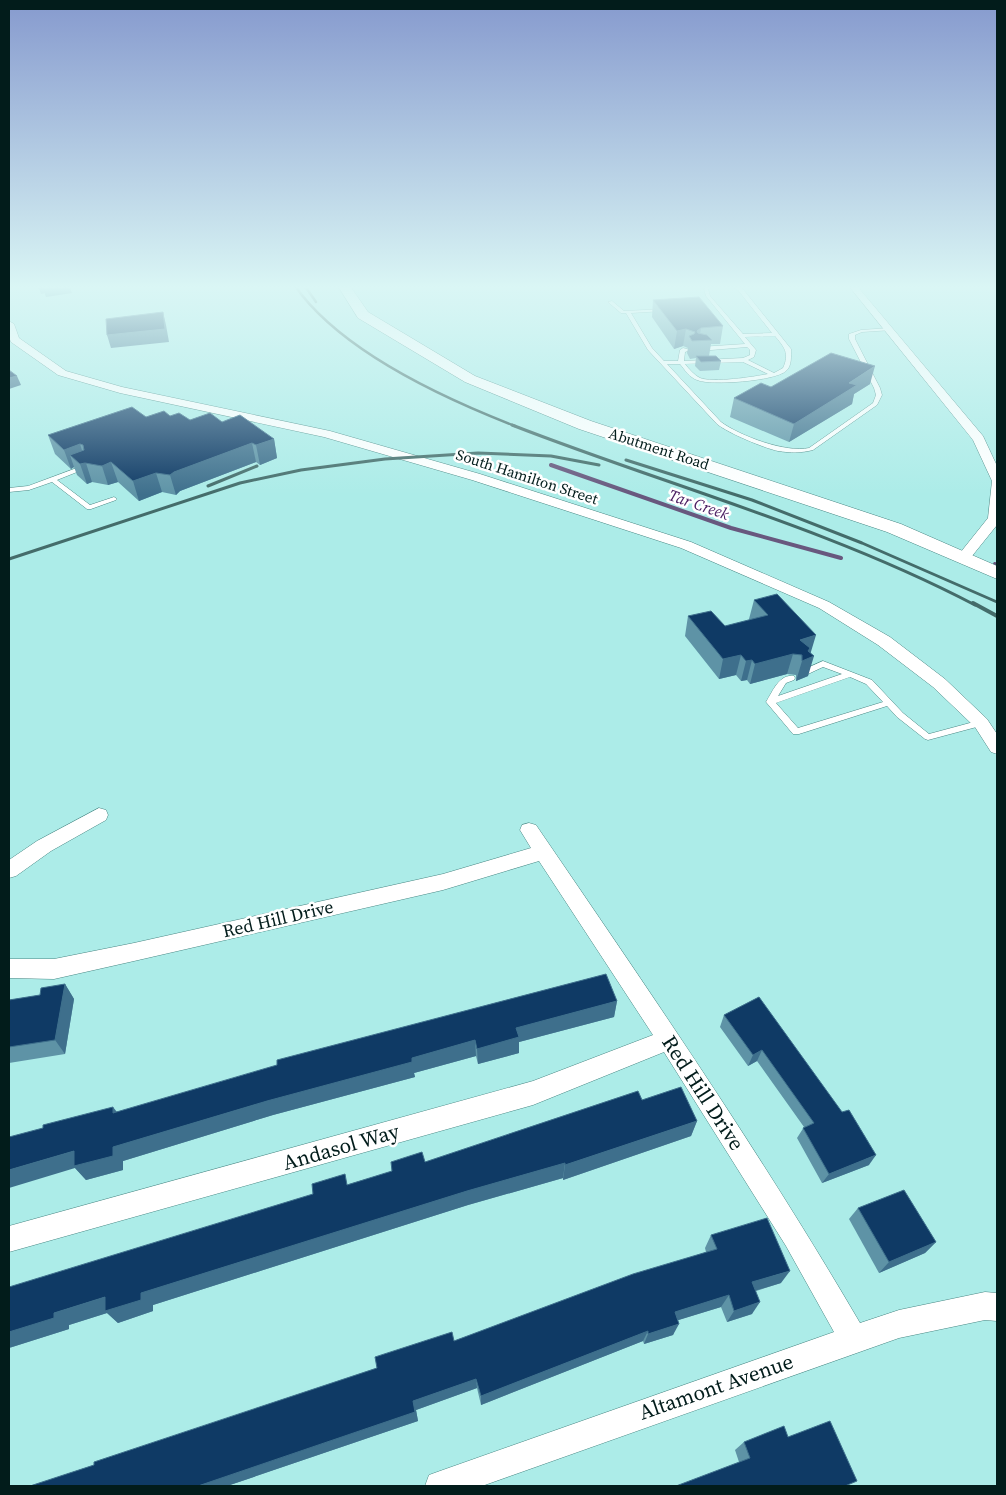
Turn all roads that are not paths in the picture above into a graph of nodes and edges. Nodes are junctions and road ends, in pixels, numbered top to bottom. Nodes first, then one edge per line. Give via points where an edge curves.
1 (37, 356) edge
2 (431, 356) edge
3 (656, 356) edge
4 (682, 356) edge
5 (752, 356) edge
6 (789, 356) edge
7 (861, 356) edge
8 (912, 356) edge
9 (744, 360) junction
10 (681, 361) junction
11 (663, 363) junction
12 (772, 374) junction
13 (87, 467) edge
14 (52, 479) junction
15 (997, 482) edge
16 (9, 490) edge
17 (114, 499) dead end
18 (963, 558) junction
19 (997, 573) edge
20 (808, 671) edge
21 (850, 674) junction
22 (791, 678) dead end
23 (770, 702) junction
24 (888, 703) junction
25 (981, 723) junction
26 (997, 748) edge
27 (99, 815) dead end
28 (529, 830) dead end
29 (543, 852) junction
30 (9, 870) edge
31 (9, 969) edge
32 (669, 1039) junction
33 (9, 1239) edge
34 (997, 1306) edge
35 (854, 1340) junction
36 (440, 1486) edge

1 - 25 street, South Hamilton Street via 62,373 120,390 326,434 476,477 686,545 841,615 884,641 940,683
2 - 18 main road, Abutment Road via 470,379 585,425 894,528
3 - 11 lane
4 - 10 lane
5 - 9 lane
6 - 12 lane via 783,370
7 - 11 lane via 877,388 879,395 875,404 811,449 802,451 778,449 727,429 708,413
8 - 15 street via 979,439
9 - 10 lane
9 - 12 lane
10 - 11 lane
10 - 12 lane via 693,375 706,381
13 - 14 lane
14 - 16 lane via 29,488
14 - 17 lane via 88,508
15 - 18 street via 995,519
18 - 19 main road, Abutment Road
20 - 21 lane via 824,664
21 - 23 lane
21 - 24 lane via 869,682
22 - 23 lane via 783,681
23 - 24 lane via 796,732
24 - 25 lane via 928,737
25 - 26 street, South Hamilton Street
27 - 30 street
28 - 29 street, Red Hill Drive
29 - 31 street, Red Hill Drive via 443,882 134,952 54,968
29 - 32 street, Red Hill Drive
32 - 33 street, Andasol Way via 533,1093
32 - 35 street, Red Hill Drive via 795,1237
34 - 35 street, Altamont Avenue via 899,1324
35 - 36 street, Altamont Avenue

